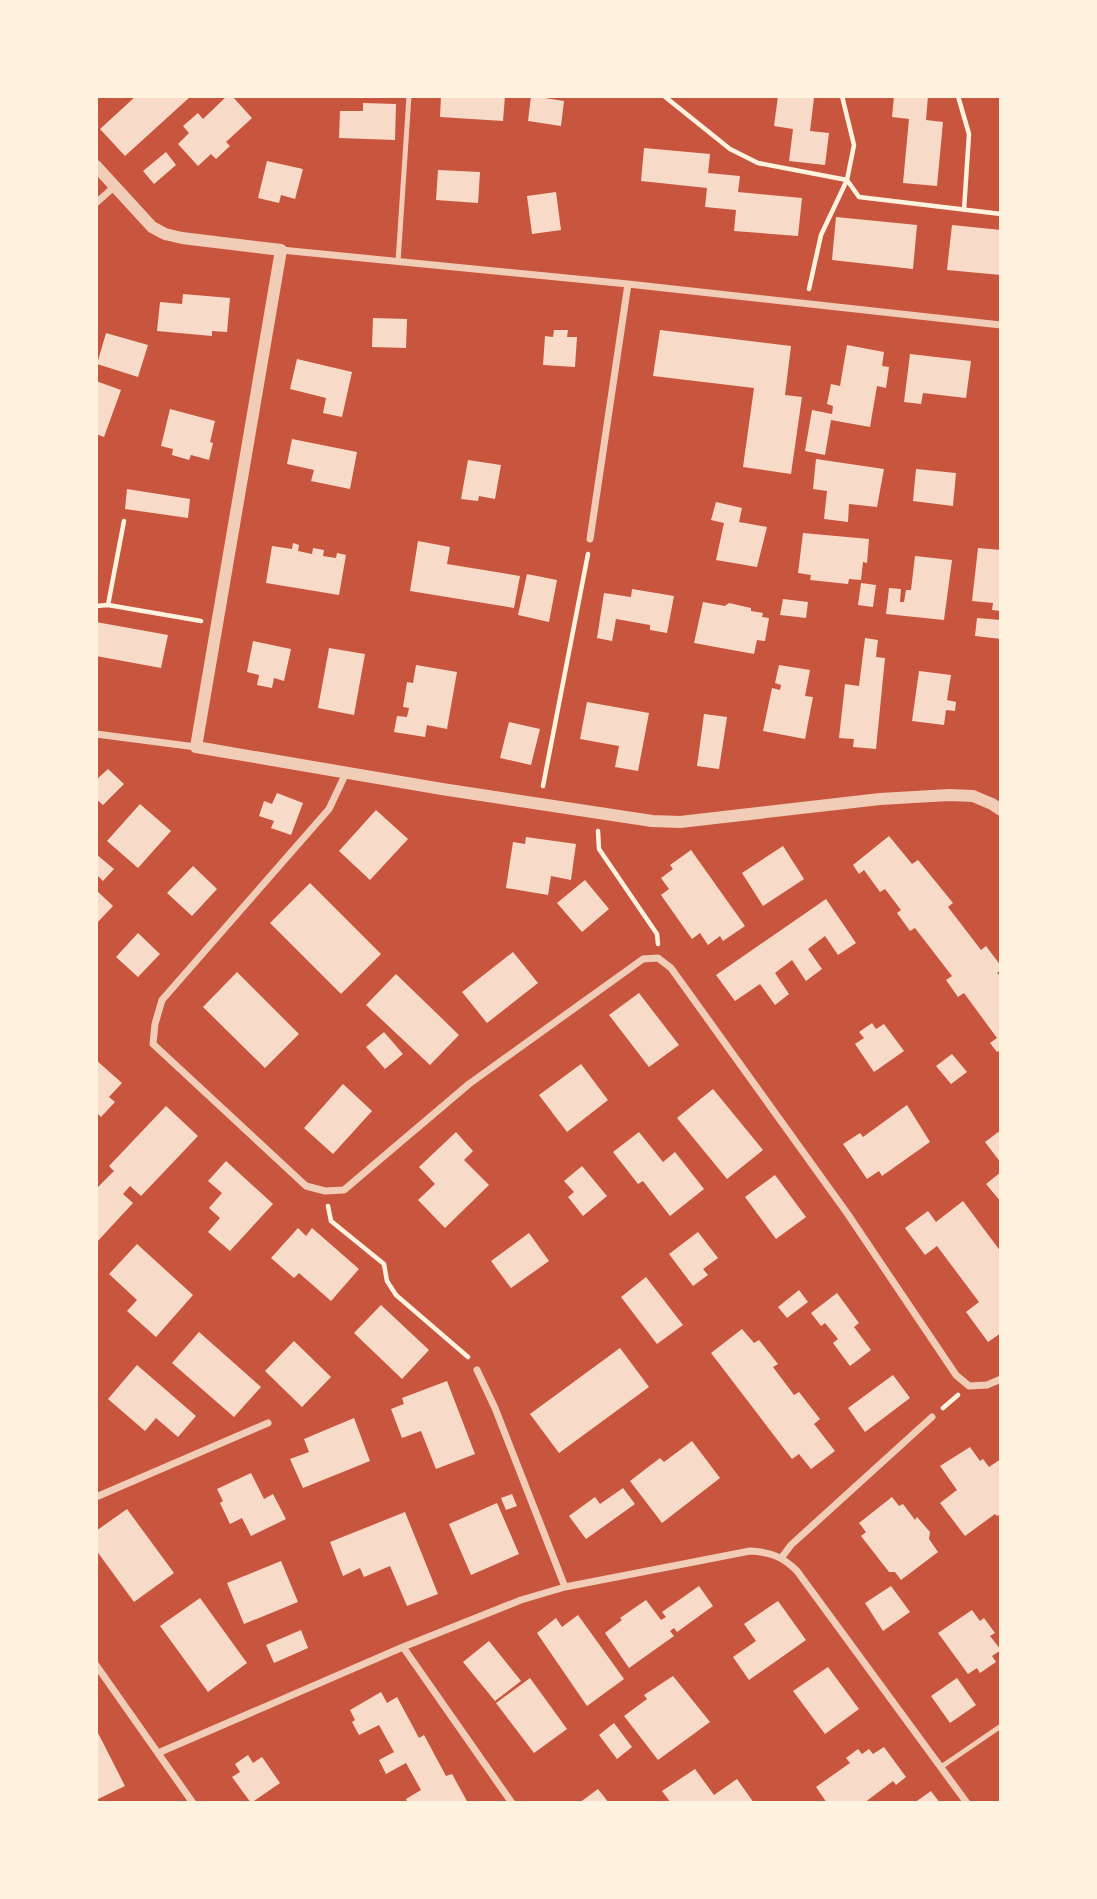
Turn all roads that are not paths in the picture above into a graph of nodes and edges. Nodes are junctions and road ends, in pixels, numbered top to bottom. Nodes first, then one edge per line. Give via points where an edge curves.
1 (409, 96) edge
2 (96, 166) edge
3 (116, 186) junction
4 (96, 203) edge
5 (281, 250) junction
6 (398, 262) junction
7 (628, 284) junction
8 (1001, 325) edge
9 (590, 539) road end
10 (96, 734) edge
11 (196, 747) junction
12 (346, 773) junction
13 (996, 807) edge
14 (477, 1370) road end
15 (1001, 1379) edge
16 (932, 1417) road end
17 (268, 1423) dead end
18 (96, 1497) edge
19 (782, 1557) junction
20 (565, 1587) junction
21 (402, 1647) junction
22 (96, 1665) edge
23 (1001, 1726) edge
24 (158, 1753) junction
25 (941, 1767) junction
26 (193, 1803) edge
27 (512, 1803) edge
28 (967, 1803) edge

1 - 6 lane
2 - 3 street
3 - 4 street
3 - 5 street via 152,227 165,234
5 - 6 street
5 - 11 street
6 - 7 street
7 - 8 street
7 - 9 street
10 - 11 street
11 - 12 street
12 - 13 street via 652,821 968,795
12 - 15 street via 329,809 162,1000 153,1044 306,1186 344,1190 469,1084 643,959 658,958 671,968 847,1213 956,1375 969,1386
14 - 20 street
16 - 19 street
17 - 18 street
19 - 20 street via 750,1551
19 - 25 street via 797,1571
20 - 21 street
21 - 24 street
21 - 27 street
22 - 24 street
23 - 25 lane
24 - 26 street
25 - 28 street

